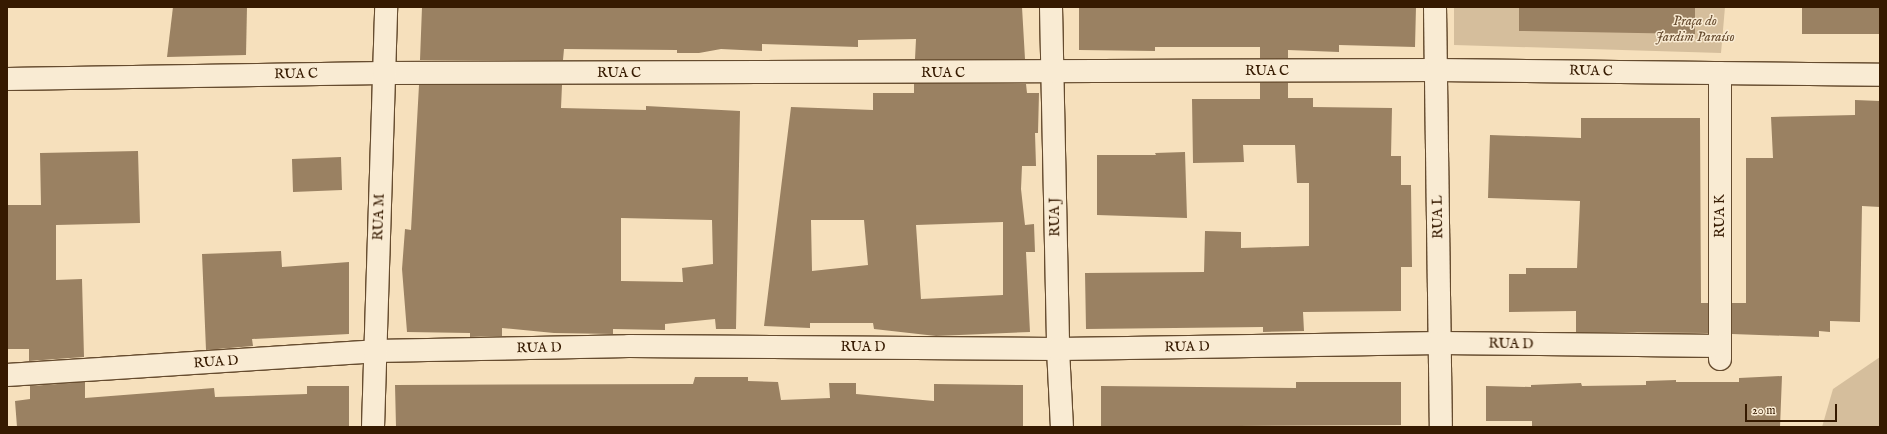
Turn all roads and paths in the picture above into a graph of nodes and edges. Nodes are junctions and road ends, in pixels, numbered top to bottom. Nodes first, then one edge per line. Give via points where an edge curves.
1 (386, 7) edge
2 (1051, 7) edge
3 (1435, 7) edge
4 (1436, 70) junction
5 (1052, 72) junction
6 (383, 73) junction
7 (1720, 73) junction
8 (1880, 75) edge
9 (7, 79) edge
10 (1440, 343) junction
11 (1058, 348) junction
12 (375, 352) junction
13 (1720, 352) joint
14 (7, 374) edge
15 (373, 427) edge
16 (1062, 427) edge
17 (1441, 427) edge

1 - 6 street, RUA M
2 - 5 street, RUA J
3 - 4 street, RUA L
4 - 5 street, RUA C
4 - 7 street, RUA C
4 - 10 street, RUA L
5 - 6 street, RUA C
5 - 11 street, RUA J
6 - 9 street, RUA C
6 - 12 street, RUA M
7 - 8 street, RUA C
7 - 13 street, RUA K
10 - 11 street, RUA D
10 - 13 street, RUA D
10 - 17 street, RUA L
11 - 12 street, RUA D via 629,346
11 - 16 street, RUA J
12 - 14 street, RUA D
12 - 15 street, RUA M

